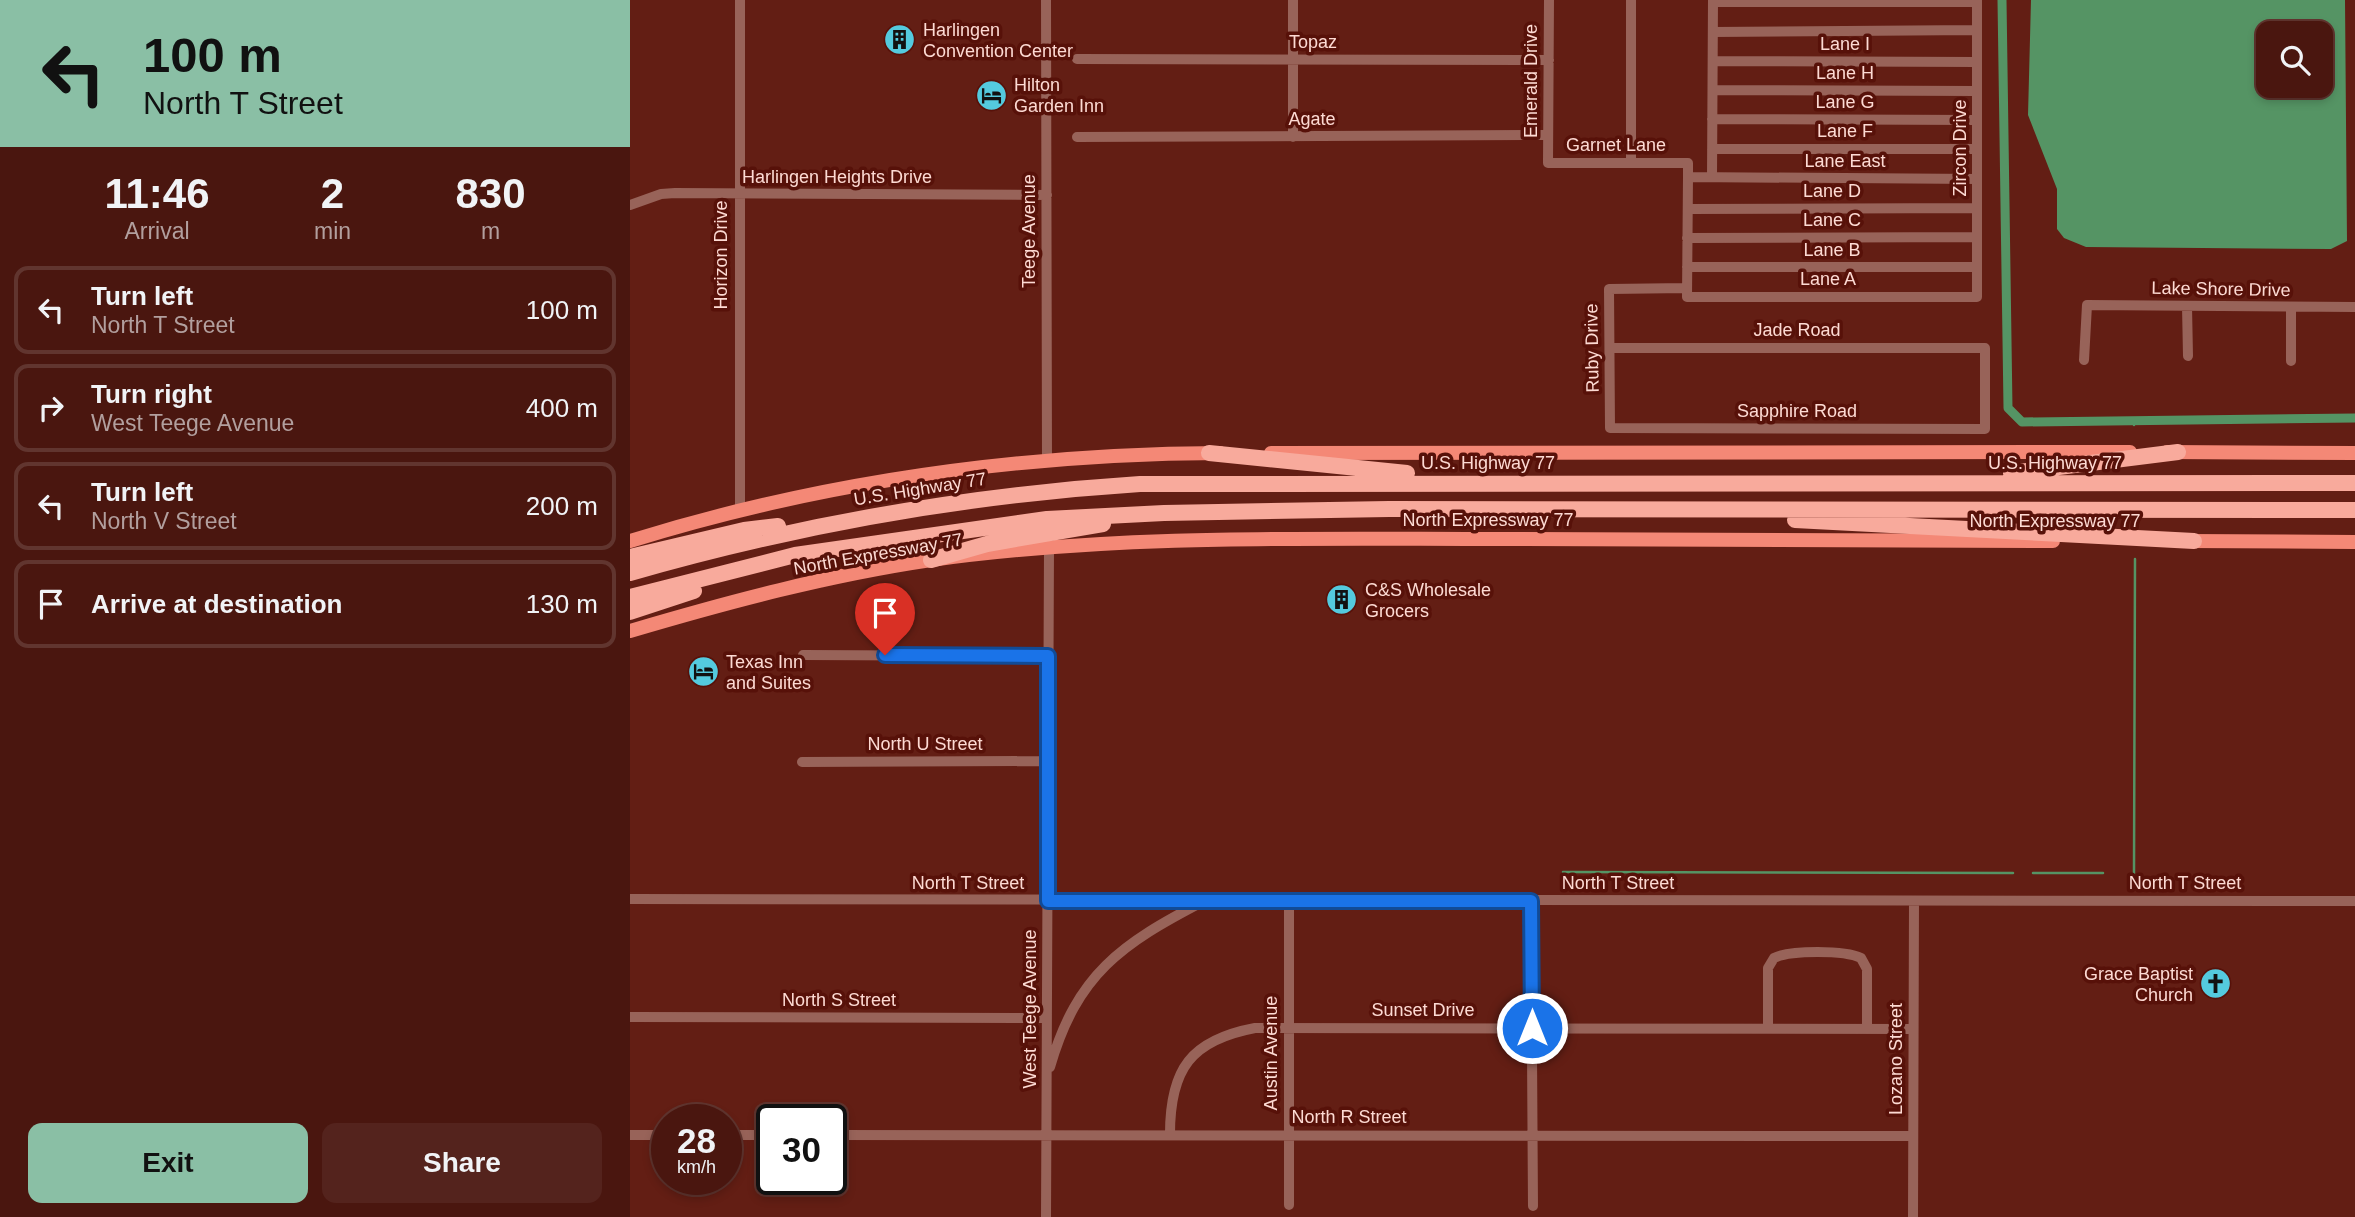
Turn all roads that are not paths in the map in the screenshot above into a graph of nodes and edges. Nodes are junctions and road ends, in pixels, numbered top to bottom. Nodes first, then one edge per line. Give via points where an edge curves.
1 (740, 0) edge
2 (1046, 0) edge
3 (1293, 0) edge
4 (1549, 0) edge
5 (1630, 0) edge
6 (1713, 1) edge
7 (1977, 1) edge
8 (1977, 30) junction
9 (1713, 32) junction
10 (1077, 59) dead end
11 (1293, 59) junction
12 (1549, 60) junction
13 (1713, 61) junction
14 (1977, 62) junction
15 (1713, 90) junction
16 (1977, 91) junction
17 (1712, 119) junction
18 (1977, 120) junction
19 (1548, 135) junction
20 (1077, 137) dead end
21 (1293, 137) junction
22 (1712, 149) junction
23 (1977, 149) junction
24 (1548, 163) joint
25 (1631, 163) junction
26 (1688, 177) junction
27 (1712, 177) junction
28 (1977, 179) junction
29 (739, 194) junction
30 (1047, 195) junction
31 (630, 205) edge
32 (1977, 208) junction
33 (1688, 209) junction
34 (1977, 237) junction
35 (1687, 238) junction
36 (1687, 267) junction
37 (1978, 267) junction
38 (1687, 288) junction
39 (1978, 297) joint
40 (2187, 306) junction
41 (2355, 307) edge
42 (2291, 308) junction
43 (1610, 348) junction
44 (2188, 356) dead end
45 (2084, 360) dead end
46 (2291, 361) dead end
47 (1610, 428) joint
48 (1984, 429) joint
49 (2178, 452) junction
50 (1209, 453) junction
51 (2355, 453) edge
52 (1047, 461) junction
53 (1570, 482) junction
54 (1853, 482) junction
55 (2355, 483) edge
56 (740, 509) junction
57 (1660, 510) junction
58 (2355, 510) edge
59 (1164, 513) junction
60 (837, 522) junction
61 (630, 541) edge
62 (2194, 541) junction
63 (2355, 542) edge
64 (1049, 549) junction
65 (828, 551) junction
66 (630, 557) edge
67 (931, 560) junction
68 (630, 573) edge
69 (630, 597) edge
70 (630, 612) edge
71 (630, 631) edge
72 (803, 654) dead end
73 (1048, 656) junction
74 (1048, 761) junction
75 (802, 762) dead end
76 (630, 899) edge
77 (1048, 901) junction
78 (1206, 901) junction
79 (1289, 901) junction
80 (1531, 901) junction
81 (1914, 901) junction
82 (2355, 901) edge
83 (630, 1017) edge
84 (1048, 1018) junction
85 (1289, 1028) junction
86 (1532, 1028) junction
87 (1768, 1028) junction
88 (1867, 1028) junction
89 (1913, 1029) junction
90 (1046, 1080) junction
91 (1046, 1134) junction
92 (1170, 1134) junction
93 (630, 1135) edge
94 (651, 1135) edge
95 (847, 1135) edge
96 (1288, 1135) junction
97 (1531, 1135) junction
98 (1913, 1136) junction
99 (1289, 1205) dead end
100 (1533, 1206) dead end
101 (1046, 1217) edge
102 (1913, 1217) edge

1 - 29 street, Horizon Drive
2 - 30 street, Teege Avenue
3 - 11 street
4 - 12 street, Emerald Drive
5 - 25 street
6 - 7 street
6 - 9 street
7 - 8 street, Zircon Drive
8 - 9 street
8 - 14 street, Zircon Drive
9 - 13 street
10 - 11 street, Topaz
11 - 12 street, Topaz
11 - 21 street
12 - 19 street, Emerald Drive
13 - 14 street, Lane I
13 - 15 street
14 - 16 street, Zircon Drive
15 - 16 street, Lane H
15 - 17 street
16 - 18 street, Zircon Drive
17 - 18 street, Lane G
17 - 22 street
18 - 23 street, Zircon Drive
19 - 21 street, Agate
19 - 24 street, Emerald Drive
20 - 21 street, Agate
22 - 23 street, Lane F
22 - 27 street
23 - 28 street, Zircon Drive
24 - 25 street, Garnet Lane
25 - 26 street, Garnet Lane via 1688,163
26 - 27 street
26 - 33 street
27 - 28 street, Lane East
28 - 32 street, Zircon Drive
29 - 30 street, Harlingen Heights Drive
29 - 31 street, Harlingen Heights Drive via 662,194
29 - 56 street, Horizon Drive
30 - 52 street, Teege Avenue
32 - 33 street, Lane D
32 - 34 street, Zircon Drive
33 - 35 street
34 - 35 street, Lane C
34 - 37 street, Zircon Drive
35 - 36 street
36 - 37 street, Lane B
36 - 38 street
37 - 39 street, Zircon Drive
38 - 39 street, Lane A via 1687,297
38 - 43 street, Ruby Drive via 1609,289
40 - 42 street, Lake Shore Drive
40 - 44 street
40 - 45 street, Lake Shore Drive via 2087,305
41 - 42 street, Lake Shore Drive
42 - 46 street
43 - 47 street, Ruby Drive
43 - 48 street, Jade Road via 1985,348
47 - 48 street, Sapphire Road
49 - 50 main road
49 - 51 main road
49 - 54 highway via 2015,473
50 - 52 main road
50 - 53 highway via 1418,474
52 - 56 main road via 855,486
53 - 54 highway, U.S. Highway 77
53 - 60 highway, U.S. Highway 77 via 1140,484 1047,490
54 - 55 highway, U.S. Highway 77
56 - 61 main road
57 - 58 highway
57 - 59 highway
57 - 62 highway
59 - 65 highway via 1047,519
59 - 67 highway via 987,544
60 - 66 highway via 744,530
60 - 68 highway, U.S. Highway 77
62 - 63 main road, North Expressway 77
62 - 64 main road, North Expressway 77 via 1247,540
64 - 67 main road, North Expressway 77
64 - 73 street, West Teege Avenue
65 - 69 highway via 760,563
65 - 70 highway
67 - 71 main road, North Expressway 77 via 808,584
72 - 73 street
73 - 74 street, West Teege Avenue
74 - 75 street, North U Street
74 - 77 street, West Teege Avenue
76 - 77 street, North T Street
77 - 78 street, North T Street
77 - 84 street, West Teege Avenue
78 - 79 street, North T Street
78 - 90 street via 1150,930 1118,952 1097,974 1071,1011
79 - 80 street, North T Street
79 - 85 street, Austin Avenue
80 - 81 street, North T Street
80 - 86 street
81 - 82 street, North T Street
81 - 89 street, Lozano Street
83 - 84 street, North S Street
84 - 90 street, West Teege Avenue
85 - 86 street, Sunset Drive
85 - 92 street, Sunset Drive via 1231,1032 1195,1052 1175,1085
85 - 96 street, Austin Avenue
86 - 87 street, Sunset Drive
86 - 97 street
87 - 88 street, Sunset Drive
87 - 88 street via 1768,968 1774,958 1787,953 1861,958 1867,969
88 - 89 street, Sunset Drive
89 - 98 street, Lozano Street
90 - 91 street, West Teege Avenue
91 - 92 street, North R Street
91 - 95 street, North R Street
91 - 101 street, West Teege Avenue
92 - 96 street, North R Street
93 - 94 street
96 - 97 street, North R Street
96 - 99 street, Austin Avenue
97 - 98 street, North R Street
97 - 100 street
98 - 102 street, Lozano Street

